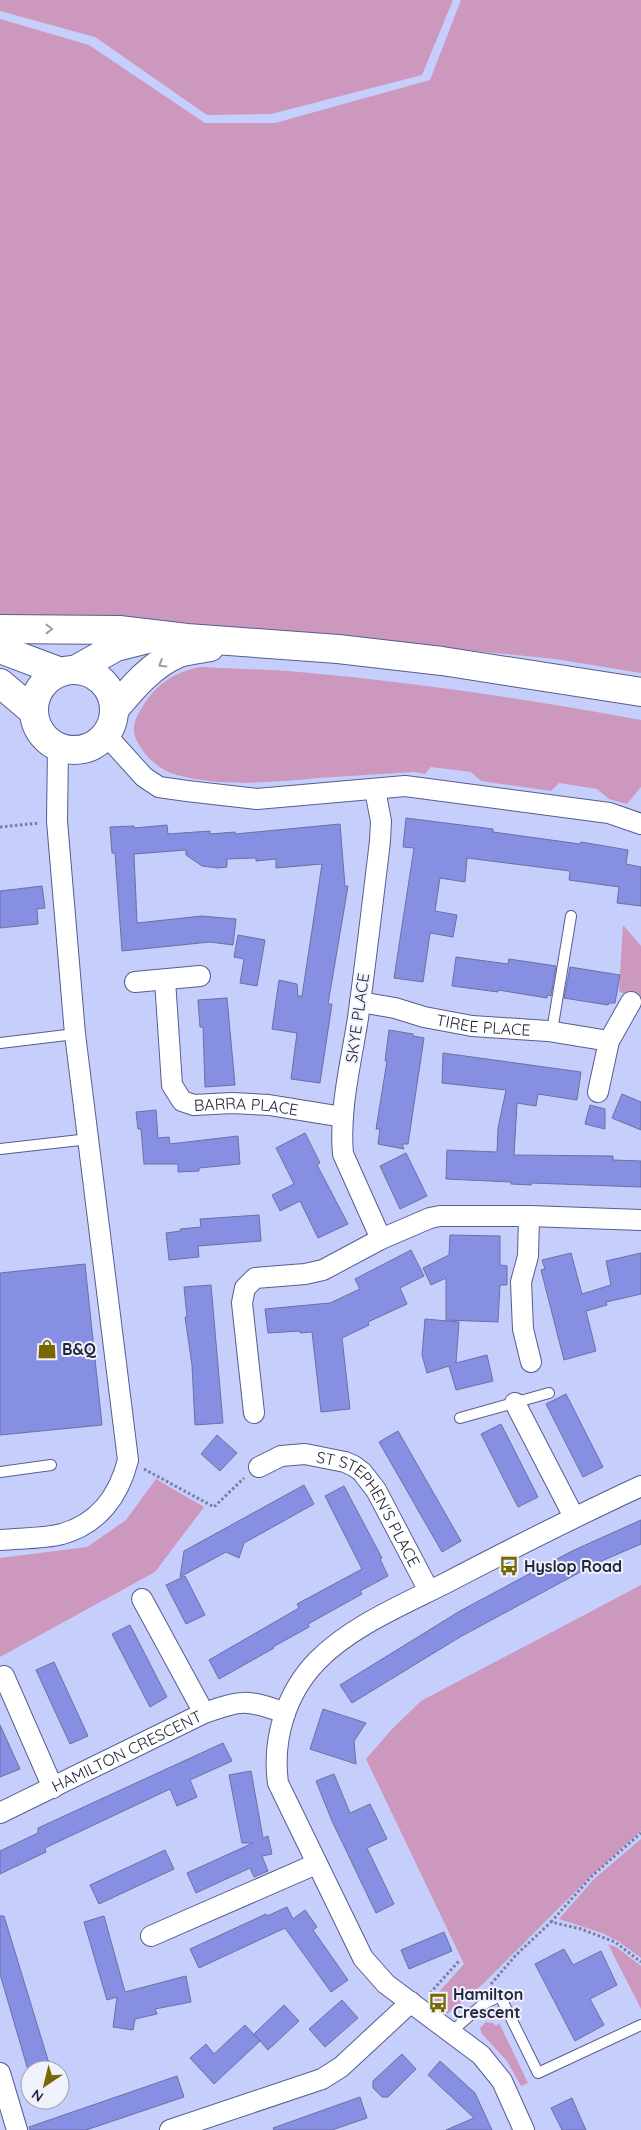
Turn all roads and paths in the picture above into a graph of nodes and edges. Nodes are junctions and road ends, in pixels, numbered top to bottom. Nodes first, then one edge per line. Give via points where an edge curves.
1 (0, 629) edge
2 (187, 638) junction
3 (242, 641) junction
4 (0, 649) edge
5 (68, 672) junction
6 (0, 683) edge
7 (641, 692) edge
8 (34, 712) junction
9 (110, 722) junction
10 (58, 747) junction
11 (375, 790) junction
12 (57, 821) junction
13 (641, 824) edge
14 (0, 827) edge
15 (571, 916) dead end
16 (200, 976) dead end
17 (165, 980) junction
18 (135, 982) dead end
19 (360, 1002) junction
20 (631, 1002) dead end
21 (552, 1031) junction
22 (75, 1034) junction
23 (609, 1041) junction
24 (0, 1043) edge
25 (598, 1092) dead end
26 (343, 1117) junction
27 (89, 1139) junction
28 (0, 1149) edge
29 (529, 1216) junction
30 (641, 1220) edge
31 (381, 1239) junction
32 (531, 1362) dead end
33 (549, 1393) dead end
34 (515, 1402) junction
35 (254, 1413) dead end
36 (460, 1418) dead end
37 (128, 1460) junction
38 (52, 1465) dead end
39 (259, 1467) joint
40 (0, 1472) edge
41 (641, 1486) edge
42 (574, 1517) junction
43 (0, 1540) edge
44 (429, 1591) junction
45 (142, 1599) dead end
46 (4, 1676) dead end
47 (285, 1713) junction
48 (204, 1714) junction
49 (53, 1788) junction
50 (0, 1813) edge
51 (641, 1833) edge
52 (316, 1864) junction
53 (551, 1922) junction
54 (151, 1936) dead end
55 (460, 1961) dead end
56 (641, 1962) edge
57 (487, 1988) dead end
58 (414, 2005) junction
59 (641, 2025) edge
60 (451, 2032) junction
61 (0, 2073) edge
62 (17, 2130) edge
63 (170, 2130) edge
64 (524, 2130) edge

1 -> 2 main road via 119,630
2 - 3 main road
2 - 5 main road via 147,639 116,647
3 - 7 main road via 338,648 433,660
3 -> 9 main road via 179,653 150,672 130,691
4 - 5 main road
5 - 8 main road via 50,679 41,688
5 - 9 main road via 87,672 98,678 110,692
6 - 8 main road
8 - 10 main road via 41,733
9 - 10 main road via 96,744 84,749
9 - 11 street via 131,764 159,787 257,799
10 - 12 street
11 - 13 street via 405,786 609,813
11 - 19 street, SKYE PLACE via 381,821 380,841
12 - 14 path
12 - 22 street
15 - 21 lane
16 - 17 street
17 - 18 street
17 - 26 street, BARRA PLACE via 172,1085 182,1101 194,1106 232,1102 270,1105
19 - 21 street, TIREE PLACE via 472,1026
19 - 26 street, SKYE PLACE
20 - 23 street
21 - 23 street, TIREE PLACE
22 - 24 lane
22 - 27 street
23 - 25 street
26 - 31 street, SKYE PLACE via 343,1154
27 - 28 lane
27 - 37 street
29 - 30 street
29 - 31 street via 440,1216 420,1221
29 - 32 street via 528,1256 521,1282 523,1329
31 - 35 street via 323,1270 265,1276 249,1282 242,1303
33 - 34 lane
34 - 36 lane
34 - 42 street
37 - 39 path via 214,1507
37 - 43 street via 115,1495 78,1528 60,1534
38 - 40 lane
39 - 44 street, ST STEPHEN'S PLACE via 281,1456 305,1454 354,1466 376,1490
41 - 42 street
42 - 44 street
44 - 47 street via 341,1640 308,1672
45 - 48 street
46 - 49 street
47 - 48 street, HAMILTON CRESCENT via 261,1704 235,1702
47 - 52 street via 278,1746 278,1783
48 - 49 street, HAMILTON CRESCENT
49 - 50 street, HAMILTON CRESCENT
51 - 53 path via 592,1876
52 - 54 street
52 - 58 street via 363,1958 386,1984
53 - 56 path via 615,1942
53 - 57 path
55 - 58 path
58 - 60 street
58 - 63 street via 341,2068 322,2079
59 - 60 lane via 538,2073 500,1996 482,2005
60 - 64 street via 481,2055 502,2081
61 - 62 street

